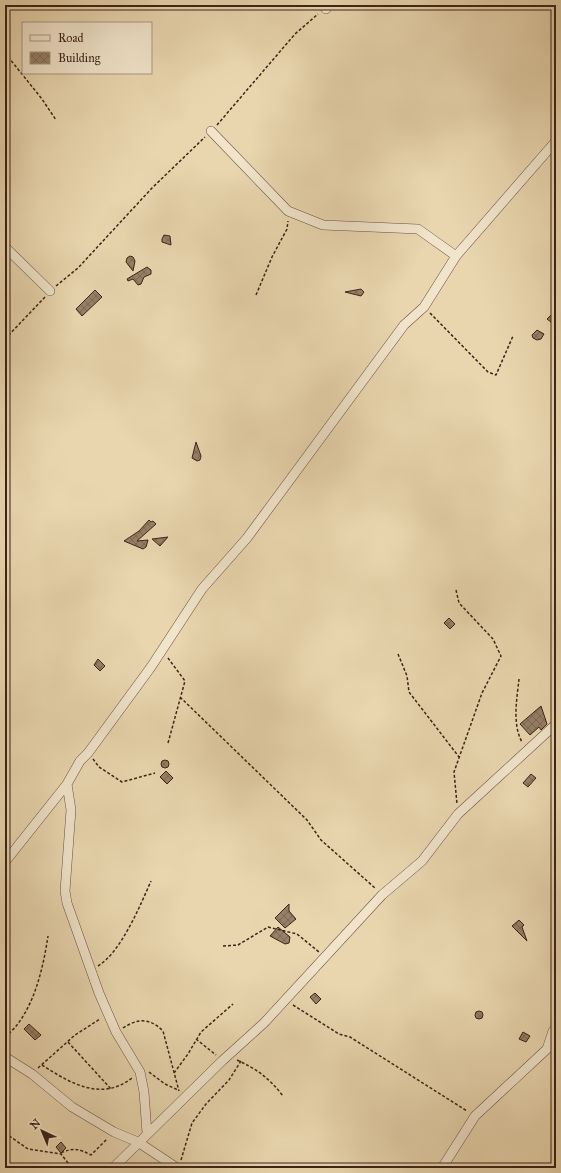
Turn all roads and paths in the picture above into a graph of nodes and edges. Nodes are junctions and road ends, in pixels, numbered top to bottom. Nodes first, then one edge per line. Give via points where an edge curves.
1 (324, 7) edge
2 (5, 54) edge
3 (56, 120) dead end
4 (211, 131) junction
5 (556, 141) edge
6 (288, 211) junction
7 (5, 247) edge
8 (456, 256) junction
9 (50, 291) junction
10 (256, 295) dead end
11 (424, 307) junction
12 (513, 336) dead end
13 (5, 339) edge
14 (456, 590) dead end
15 (162, 650) junction
16 (398, 654) dead end
17 (520, 678) dead end
18 (180, 697) junction
19 (556, 724) edge
20 (168, 743) dead end
21 (527, 751) junction
22 (88, 753) junction
23 (459, 757) junction
24 (155, 773) dead end
25 (67, 784) junction
26 (458, 814) junction
27 (5, 862) edge
28 (151, 881) dead end
29 (382, 895) junction
30 (48, 936) dead end
31 (223, 946) dead end
32 (325, 957) junction
33 (92, 970) junction
34 (287, 998) junction
35 (233, 1004) dead end
36 (109, 1016) junction
37 (116, 1032) junction
38 (556, 1032) edge
39 (5, 1036) edge
40 (196, 1038) junction
41 (68, 1041) junction
42 (5, 1057) edge
43 (225, 1058) junction
44 (132, 1059) junction
45 (241, 1061) junction
46 (42, 1065) junction
47 (140, 1072) junction
48 (174, 1073) junction
49 (32, 1074) junction
50 (111, 1089) junction
51 (183, 1093) junction
52 (283, 1096) dead end
53 (475, 1116) junction
54 (114, 1132) junction
55 (5, 1133) edge
56 (147, 1133) junction
57 (138, 1142) junction
58 (60, 1154) junction
59 (179, 1165) edge
60 (72, 1168) edge
61 (113, 1168) edge
62 (442, 1168) edge

1 - 4 path via 295,34
2 - 3 path
4 - 6 street
4 - 9 path via 152,188 78,268
5 - 8 street
6 - 8 street via 324,225 418,229
6 - 10 path via 287,230
7 - 9 street
8 - 11 street
9 - 13 path
11 - 12 path via 488,372 496,374
11 - 15 street via 404,325 247,538 202,589
14 - 23 path via 460,603 493,639 501,656 482,693
15 - 18 path via 185,681
15 - 22 street
16 - 23 path via 407,676 409,692
17 - 21 path via 516,706 518,736
18 - 20 path
18 - 29 path via 307,820 321,840
19 - 21 street
21 - 26 street
22 - 24 path via 99,767 122,782
22 - 25 street via 80,760
23 - 26 path via 454,772
25 - 27 street
25 - 33 street via 71,810 65,891 68,912
26 - 29 street via 422,860
28 - 33 path via 127,931 111,955
29 - 32 street
30 - 39 path via 35,989 23,1016 15,1028
31 - 32 path via 238,945 268,927 297,934
32 - 34 street
33 - 36 street
34 - 43 street
34 - 53 path via 294,1006 339,1034 350,1037
35 - 40 path via 206,1026
36 - 37 street
36 - 41 path via 96,1021
37 - 44 street
37 - 48 path via 129,1023 140,1020 158,1025 167,1038
38 - 53 street via 553,1031 547,1049
40 - 43 path
40 - 48 path
41 - 46 path
41 - 50 path
42 - 49 street
43 - 45 path
43 - 51 street
44 - 47 street
44 - 51 path via 165,1084
45 - 52 path via 262,1073
45 - 59 path via 230,1080 206,1104 192,1123
46 - 49 path
46 - 50 path via 63,1079 80,1086 94,1090
47 - 50 path via 126,1083
47 - 56 street
48 - 51 path
49 - 54 street via 72,1107
51 - 56 street
53 - 62 street
54 - 57 street
54 - 58 path via 93,1154 74,1148
55 - 58 path via 28,1149
56 - 57 street
57 - 59 street
57 - 61 street
58 - 60 path

